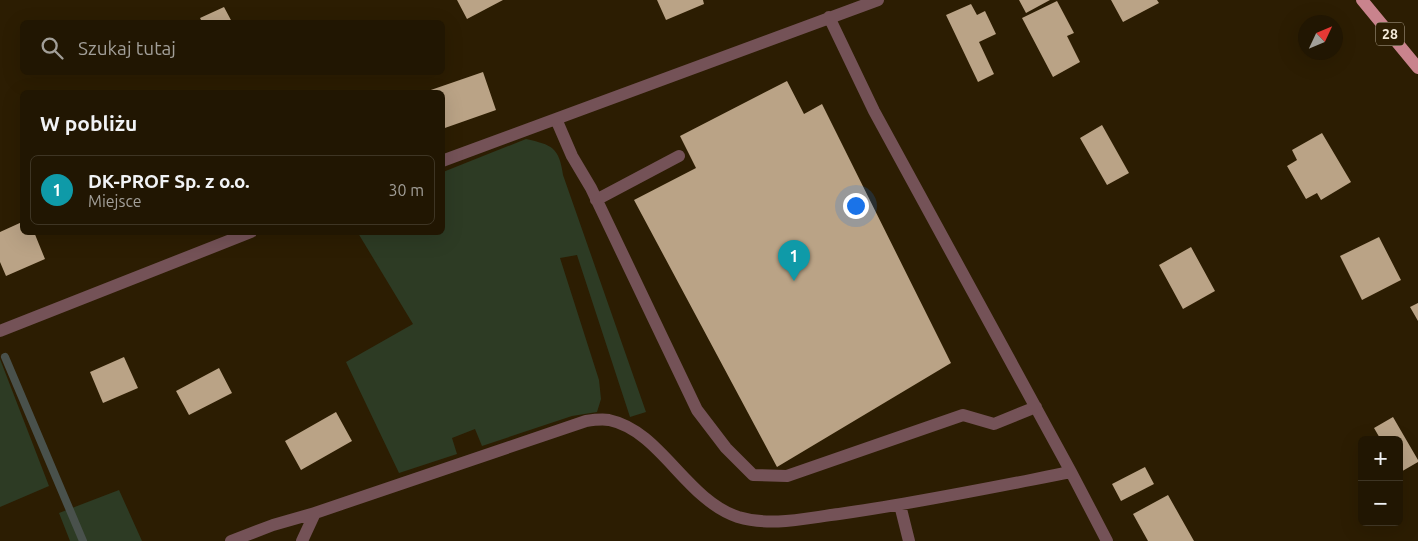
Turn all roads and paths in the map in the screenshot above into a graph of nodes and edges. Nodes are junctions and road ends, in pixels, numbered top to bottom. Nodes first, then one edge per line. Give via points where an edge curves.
1 (878, 0) edge
2 (1362, 0) edge
3 (829, 17) junction
4 (1418, 68) edge
5 (556, 119) junction
6 (679, 156) dead end
7 (445, 160) edge
8 (596, 200) junction
9 (243, 235) edge
10 (0, 331) edge
11 (1036, 406) junction
12 (1071, 472) junction
13 (900, 505) junction
14 (315, 513) junction
15 (231, 541) edge
16 (302, 541) edge
17 (910, 541) edge
18 (1107, 541) edge

1 - 3 street
2 - 4 main road, 28
3 - 5 street
3 - 11 street via 874,111
5 - 7 street
5 - 8 street
6 - 8 street
8 - 11 street via 697,410 753,476 787,476 963,415 994,424
9 - 10 street
11 - 12 street
12 - 13 street
12 - 18 street
13 - 14 street via 775,522 738,516 707,500 646,438 618,423 586,420
13 - 17 street
14 - 15 street
14 - 16 street

